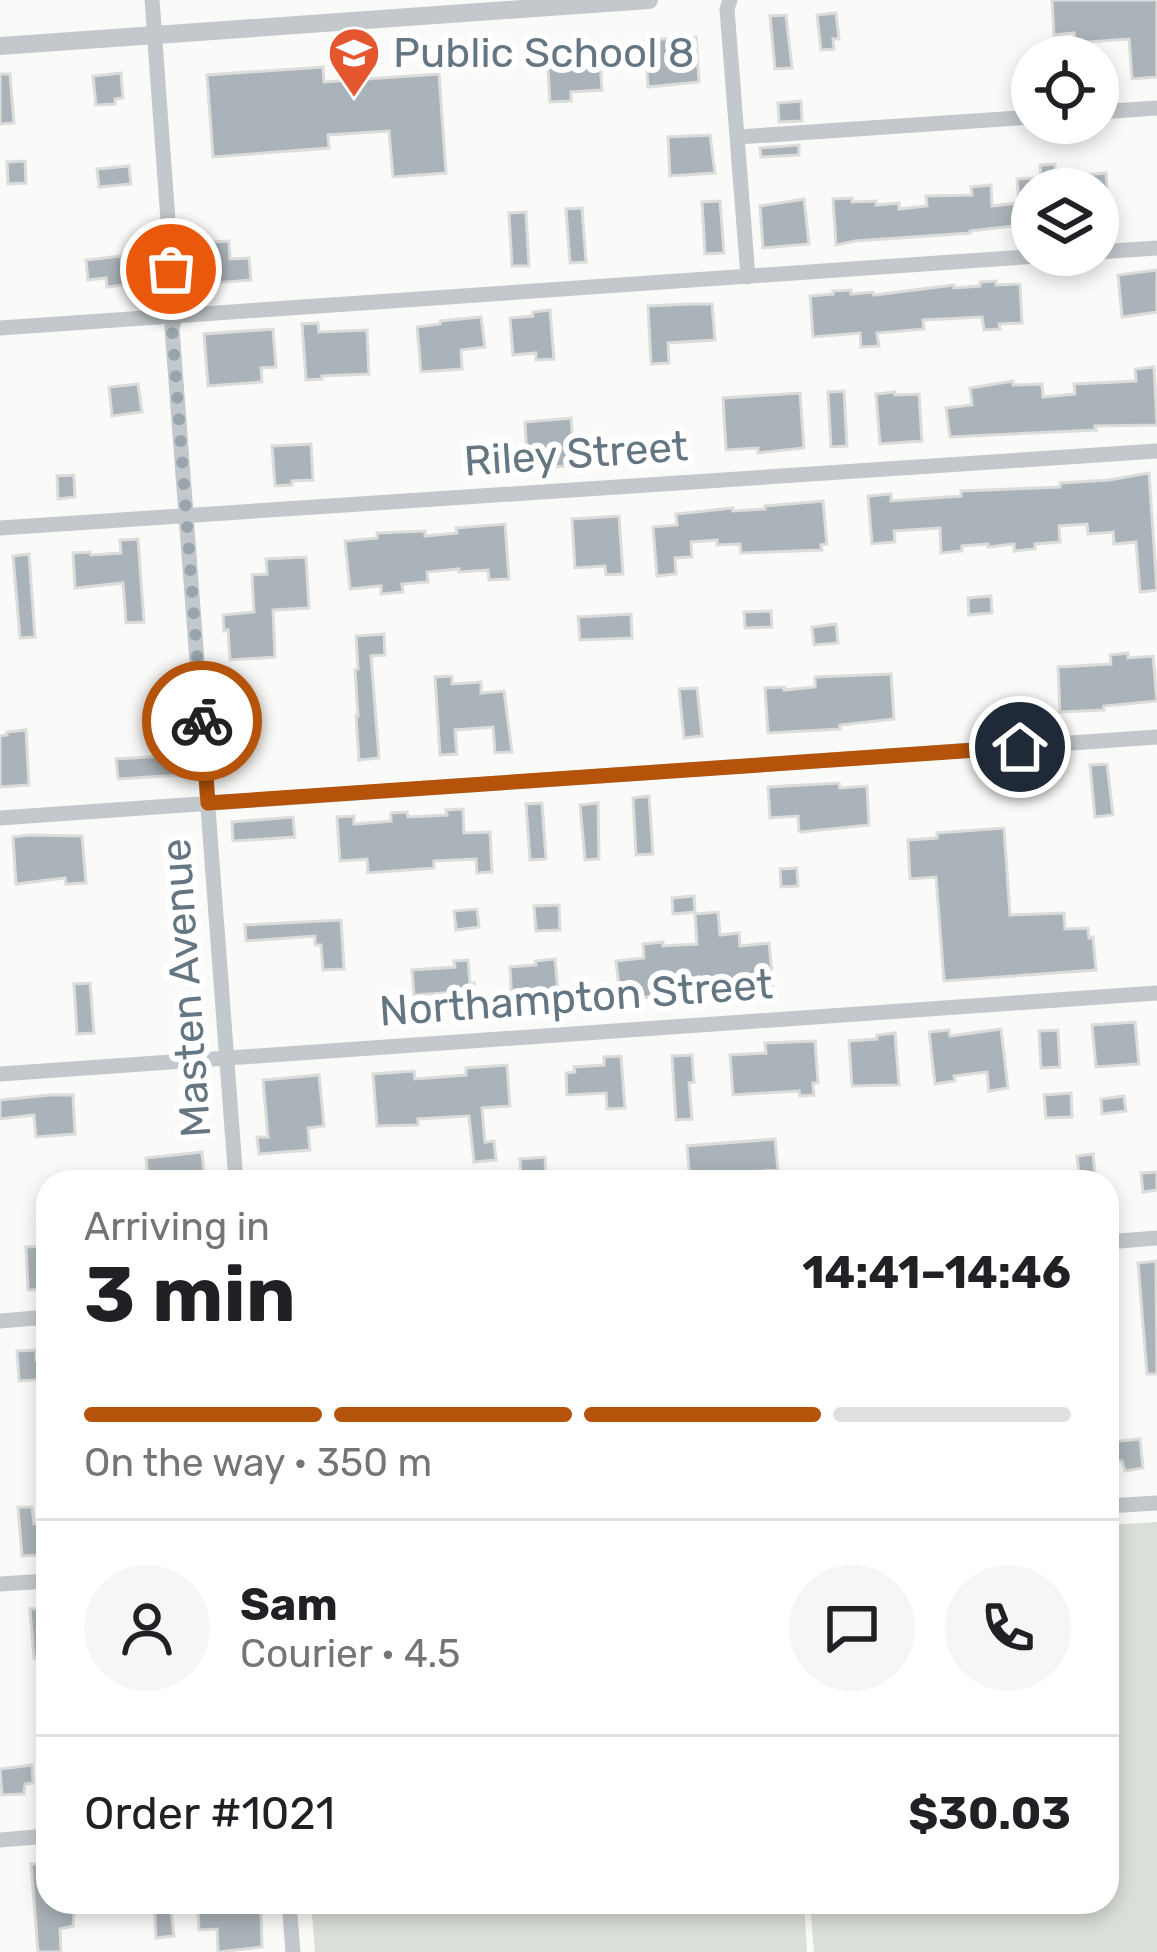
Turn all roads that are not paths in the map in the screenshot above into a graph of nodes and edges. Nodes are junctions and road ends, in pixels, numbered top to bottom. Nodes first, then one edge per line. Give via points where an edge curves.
1 (152, 0) edge
2 (649, 0) edge
3 (730, 0) edge
4 (154, 35) junction
5 (0, 46) edge
6 (1157, 108) edge
7 (1119, 111) edge
8 (1011, 118) edge
9 (738, 137) junction
10 (1157, 248) edge
11 (1119, 251) edge
12 (1011, 258) edge
13 (748, 277) junction
14 (175, 317) junction
15 (0, 328) edge
16 (1157, 452) edge
17 (187, 515) junction
18 (0, 529) edge
19 (1157, 737) edge
20 (208, 803) junction
21 (0, 818) edge
22 (1157, 993) edge
23 (227, 1058) junction
24 (0, 1073) edge
25 (235, 1170) edge
26 (1157, 1238) edge
27 (1119, 1241) edge
28 (36, 1318) edge
29 (0, 1321) edge
30 (1157, 1503) edge
31 (1119, 1505) edge
32 (36, 1582) edge
33 (0, 1584) edge
34 (36, 1837) edge
35 (0, 1840) edge
36 (290, 1914) edge
37 (292, 1952) edge

1 - 4 street, Masten Avenue
2 - 4 street
3 - 9 street
4 - 5 street
4 - 14 street, Masten Avenue
6 - 7 street
8 - 9 street
9 - 13 street
10 - 11 street
12 - 13 street
13 - 14 street
14 - 15 street
14 - 17 street, Masten Avenue
16 - 17 street, Riley Street
17 - 18 street, Riley Street
17 - 20 street, Masten Avenue
19 - 20 street
20 - 21 street
20 - 23 street, Masten Avenue
22 - 23 street, Northampton Street
23 - 24 street, Northampton Street
23 - 25 street, Masten Avenue
26 - 27 street
28 - 29 street
30 - 31 street
32 - 33 street
34 - 35 street
36 - 37 street

